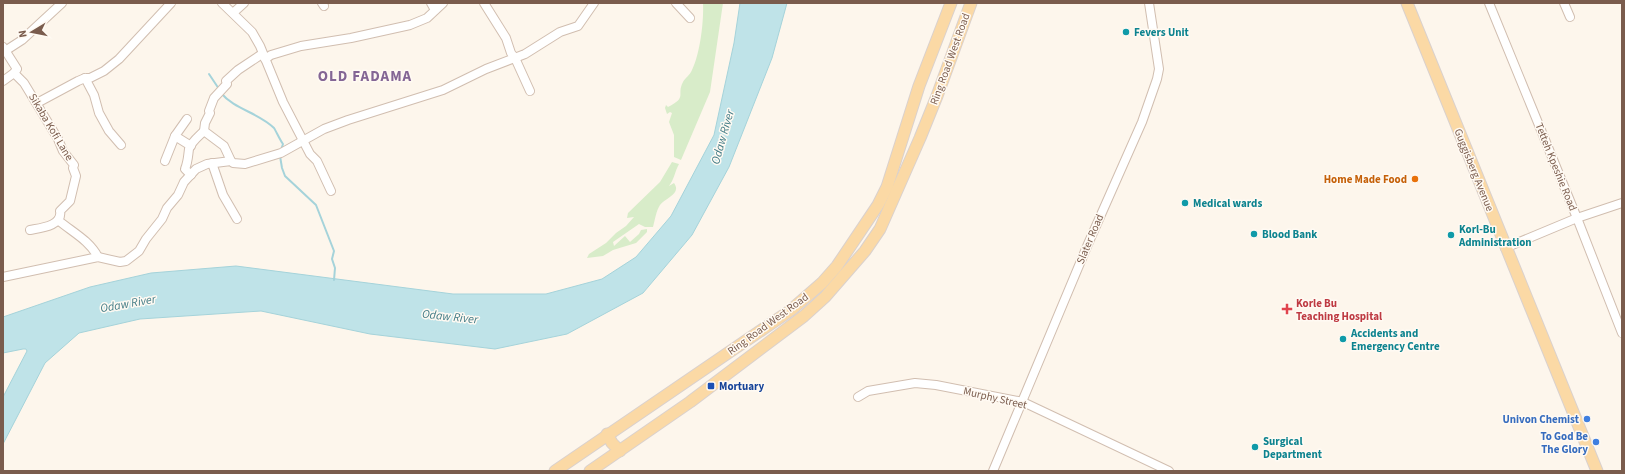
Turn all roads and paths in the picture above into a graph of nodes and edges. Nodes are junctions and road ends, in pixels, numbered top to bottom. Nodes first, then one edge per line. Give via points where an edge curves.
1 (62, 3) edge
2 (171, 3) edge
3 (222, 3) edge
4 (244, 3) edge
5 (443, 3) edge
6 (484, 3) edge
7 (594, 3) edge
8 (676, 3) edge
9 (951, 3) edge
10 (971, 3) edge
11 (1149, 3) edge
12 (1407, 3) edge
13 (1489, 3) edge
14 (1564, 3) edge
15 (433, 6) edge
16 (233, 13) junction
17 (1570, 17) dead end
18 (690, 18) dead end
19 (4, 49) edge
20 (264, 57) junction
21 (515, 58) junction
22 (14, 73) junction
23 (85, 78) junction
24 (3, 81) edge
25 (530, 91) dead end
26 (37, 103) junction
27 (187, 120) dead end
28 (204, 131) junction
29 (174, 136) junction
30 (304, 141) junction
31 (121, 145) dead end
32 (191, 146) junction
33 (231, 161) junction
34 (164, 162) dead end
35 (212, 163) junction
36 (191, 175) junction
37 (331, 191) dead end
38 (1622, 203) edge
39 (59, 216) junction
40 (1577, 218) junction
41 (237, 219) dead end
42 (30, 230) dead end
43 (1505, 248) junction
44 (98, 257) junction
45 (3, 277) edge
46 (1622, 333) edge
47 (858, 397) dead end
48 (1023, 402) junction
49 (607, 434) junction
50 (620, 451) junction
51 (555, 471) edge
52 (590, 471) edge
53 (994, 471) edge
54 (1169, 471) edge
55 (1597, 471) edge

1 - 19 street via 22,40
2 - 23 street via 119,59 104,71
3 - 16 street
4 - 16 street
5 - 15 street
6 - 21 street
7 - 21 street via 578,26 560,32
8 - 18 street
9 - 49 main road, Ring Road West Road via 919,86 887,187 868,222 837,266 822,284 791,310
10 - 50 main road, Ring Road West Road via 912,156 880,229 865,251 825,297 804,316
11 - 48 street, Slater Road via 1159,69 1157,79 1142,122 1093,232
12 - 43 main road, Guggisberg Avenue
13 - 40 street, Tetteh Kpeshie Road
14 - 17 street
15 - 20 street via 427,18 410,25 296,47
16 - 20 street via 252,32
19 - 22 street, Sikaba Kofi Lane via 17,69
20 - 28 street via 238,70 226,81 227,84 214,98 209,109
20 - 30 street via 283,102
21 - 25 street
21 - 30 street via 443,90 324,129
22 - 24 street
22 - 26 street, Sikaba Kofi Lane
23 - 26 street
23 - 31 street via 94,95 99,113
26 - 39 street, Sikaba Kofi Lane via 63,151 74,165 76,176 70,201
27 - 29 street
28 - 32 street
28 - 33 street via 224,146
29 - 32 street
29 - 34 street
30 - 33 street via 261,160 245,164
30 - 37 street
32 - 36 street via 185,169
33 - 35 street
35 - 36 street via 196,169
35 - 41 street via 223,195
36 - 44 street via 140,251 120,262
38 - 40 street
39 - 42 street via 44,228
39 - 44 street
40 - 43 street
40 - 46 street, Tetteh Kpeshie Road
43 - 55 main road, Guggisberg Avenue
44 - 45 street
47 - 48 street, Murphy Street via 868,391 914,383
48 - 53 street, Slater Road
48 - 54 street, Murphy Street
49 - 50 main road
49 - 51 main road, Ring Road West Road
50 - 52 main road, Ring Road West Road

